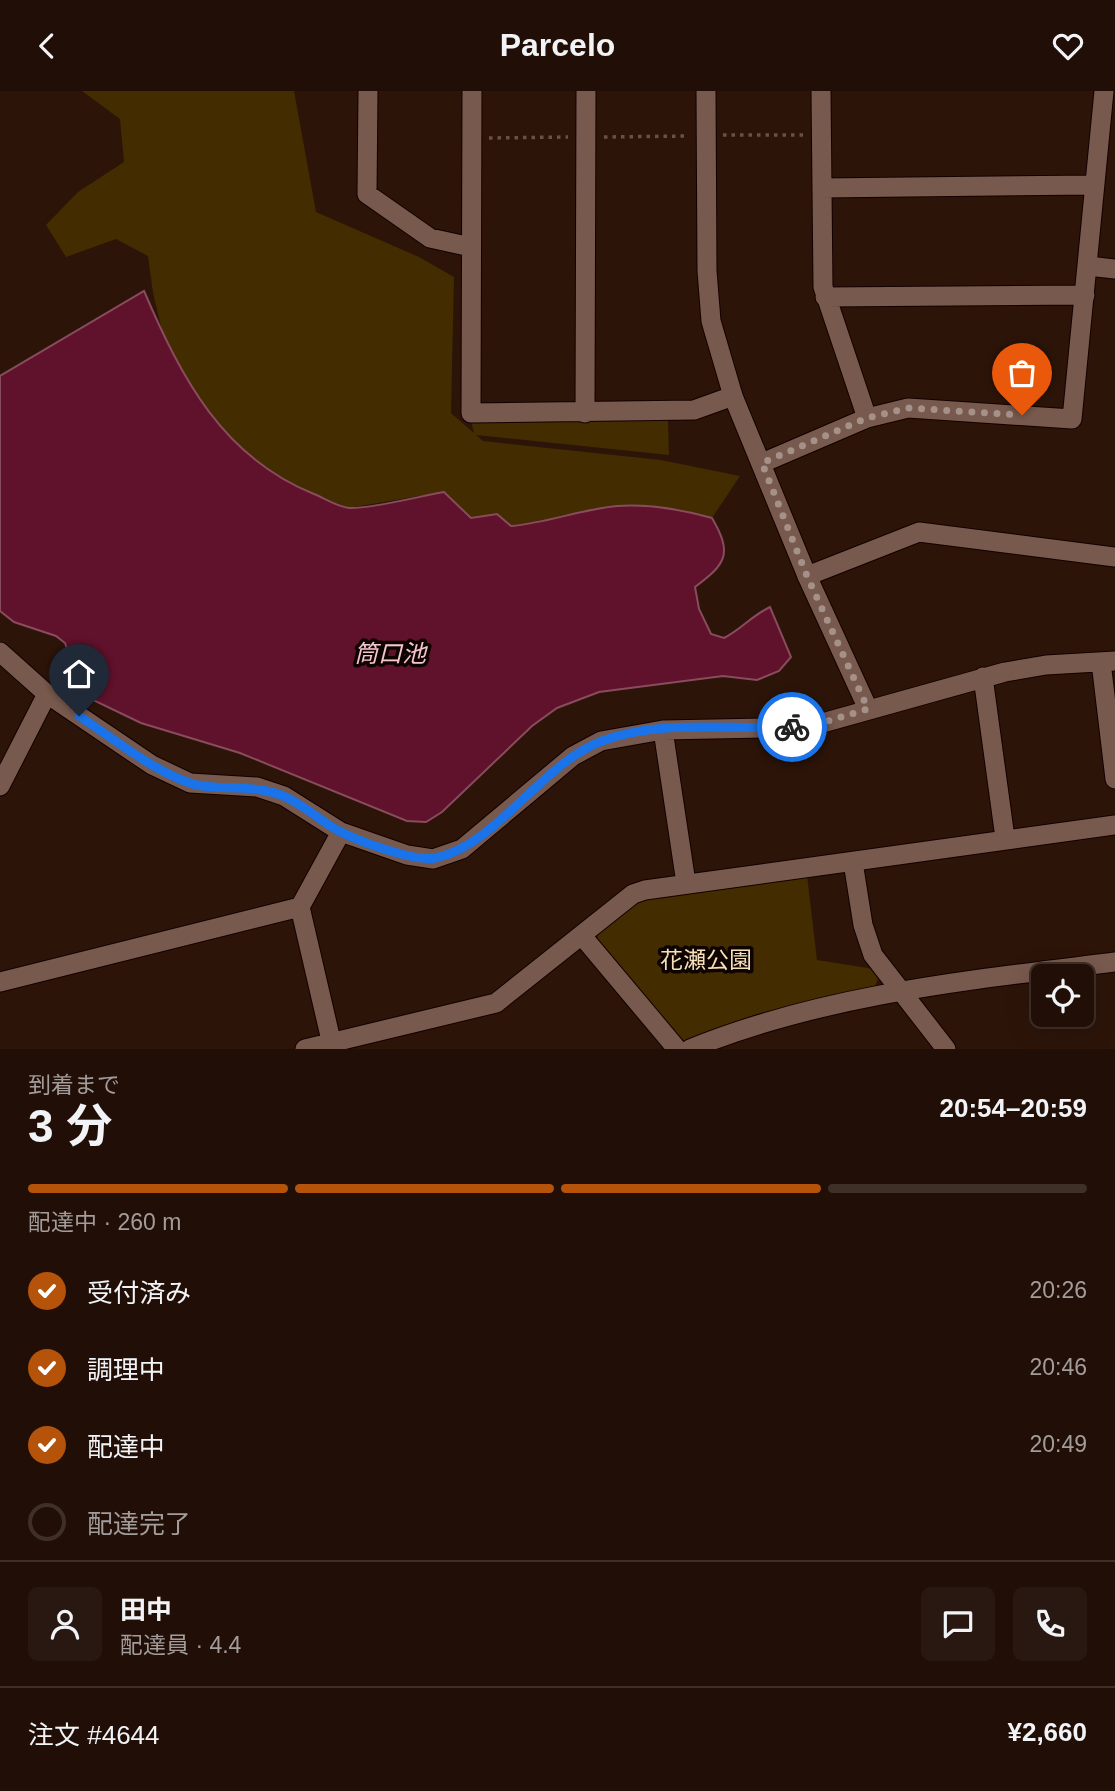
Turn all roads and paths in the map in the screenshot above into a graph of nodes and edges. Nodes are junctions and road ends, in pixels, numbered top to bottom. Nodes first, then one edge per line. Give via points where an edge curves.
1 (368, 91) edge
2 (472, 91) edge
3 (586, 91) edge
4 (706, 91) edge
5 (821, 91) edge
6 (1104, 91) edge
7 (1107, 132) edge
8 (706, 135) junction
9 (821, 135) junction
10 (1094, 185) junction
11 (822, 188) junction
12 (471, 247) junction
13 (1088, 266) junction
14 (1115, 269) edge
15 (1085, 295) junction
16 (825, 297) junction
17 (733, 396) junction
18 (585, 413) junction
19 (867, 418) junction
20 (762, 463) junction
21 (1115, 557) edge
22 (807, 576) junction
23 (0, 652) edge
24 (1108, 661) edge
25 (982, 677) junction
26 (47, 694) junction
27 (868, 709) junction
28 (663, 730) junction
29 (1115, 779) edge
30 (0, 786) edge
31 (1115, 825) edge
32 (341, 832) junction
33 (1005, 838) junction
34 (853, 862) junction
35 (686, 883) junction
36 (300, 907) junction
37 (583, 937) junction
38 (1115, 962) edge
39 (0, 982) edge
40 (901, 991) junction
41 (332, 1046) edge
42 (305, 1049) edge
43 (677, 1049) edge
44 (690, 1049) edge
45 (946, 1049) edge

1 - 12 street via 367,194 430,238
2 - 12 street
3 - 18 street
4 - 8 street
5 - 9 street
6 - 7 street
7 - 10 street
8 - 9 path
8 - 17 street via 708,297
9 - 11 street
10 - 11 street
10 - 13 street
11 - 16 street
12 - 18 street via 471,413
13 - 14 street
13 - 15 street
15 - 16 street
15 - 19 street via 1072,419 921,407
16 - 19 street
17 - 18 street via 694,410
17 - 20 street
19 - 20 street
20 - 22 street
21 - 22 street via 919,532
22 - 27 street
23 - 26 street
24 - 25 street via 1046,665
24 - 29 street
25 - 27 street
25 - 33 street
26 - 30 street
26 - 32 street via 152,765 190,783 257,787 284,796
27 - 28 street via 808,727
28 - 32 street via 601,741 573,756 463,849 433,859
28 - 35 street
31 - 33 street
32 - 36 street
33 - 34 street
34 - 35 street
34 - 40 street via 867,942
35 - 37 street via 634,894
36 - 39 street
36 - 41 street
37 - 41 street via 496,1003
37 - 43 street
38 - 40 street
40 - 44 street via 790,1014
40 - 45 street
41 - 42 street

